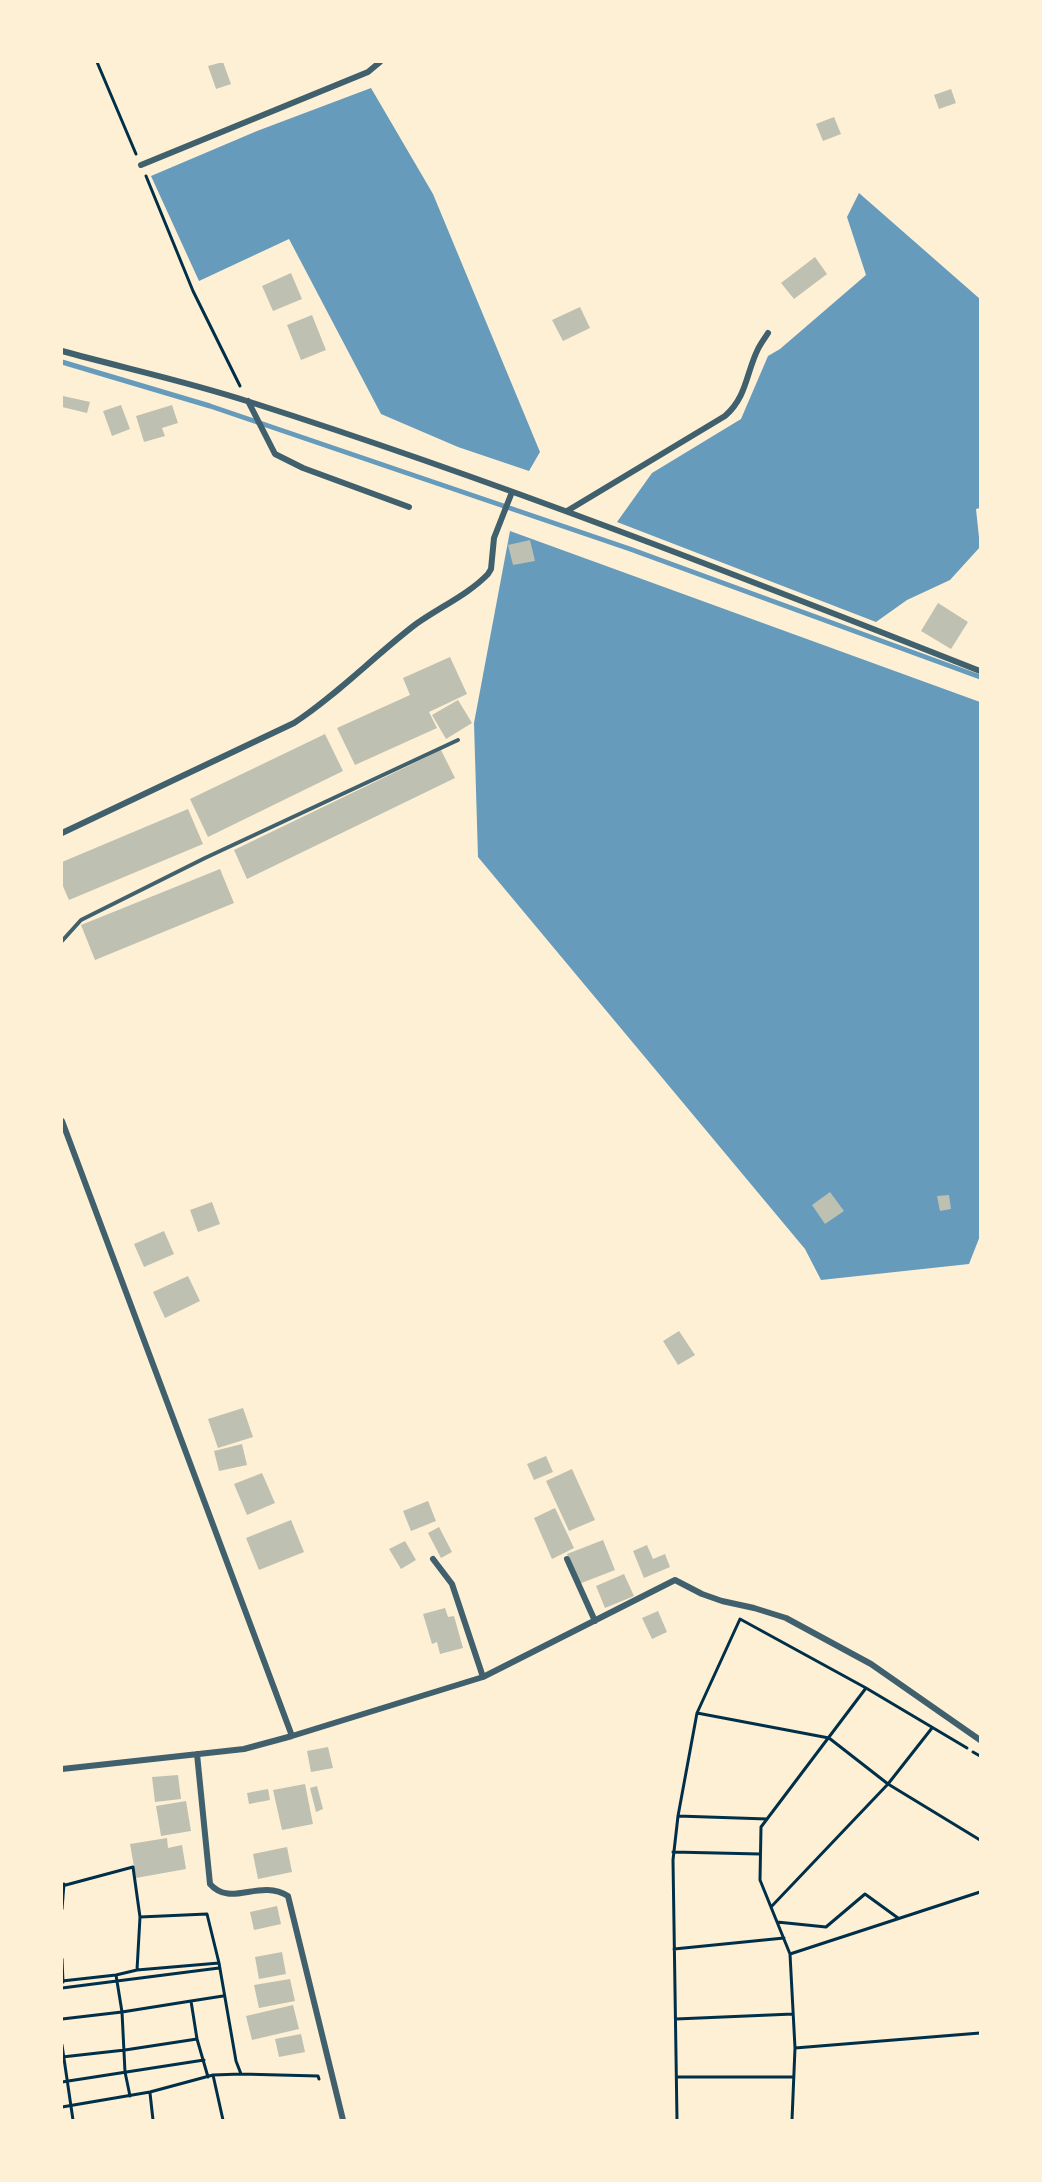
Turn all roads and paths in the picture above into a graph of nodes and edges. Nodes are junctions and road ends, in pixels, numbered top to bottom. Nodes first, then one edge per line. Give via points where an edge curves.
1 (97, 62) edge
2 (380, 62) edge
3 (141, 165) junction
4 (768, 333) dead end
5 (62, 351) edge
6 (248, 401) junction
7 (512, 492) junction
8 (409, 507) dead end
9 (567, 512) junction
10 (981, 671) edge
11 (458, 740) dead end
12 (62, 833) edge
13 (62, 941) edge
14 (62, 1121) edge
15 (433, 1559) dead end
16 (567, 1559) dead end
17 (595, 1621) junction
18 (483, 1677) junction
19 (866, 1688) junction
20 (697, 1713) junction
21 (933, 1728) junction
22 (292, 1736) junction
23 (829, 1738) junction
24 (981, 1740) edge
25 (197, 1754) junction
26 (981, 1756) edge
27 (62, 1769) edge
28 (888, 1784) junction
29 (678, 1816) junction
30 (767, 1819) junction
31 (981, 1840) edge
32 (673, 1852) junction
33 (760, 1854) junction
34 (63, 1885) edge
35 (981, 1892) edge
36 (771, 1906) junction
37 (62, 1909) edge
38 (140, 1917) junction
39 (898, 1918) junction
40 (777, 1922) junction
41 (784, 1938) junction
42 (674, 1949) junction
43 (790, 1954) junction
44 (62, 1959) edge
45 (219, 1966) junction
46 (137, 1970) junction
47 (116, 1975) junction
48 (117, 1981) junction
49 (62, 1982) edge
50 (62, 1988) edge
51 (224, 1996) junction
52 (191, 2001) junction
53 (122, 2012) junction
54 (793, 2014) junction
55 (62, 2019) edge
56 (676, 2019) junction
57 (981, 2033) edge
58 (197, 2039) junction
59 (62, 2045) edge
60 (795, 2048) junction
61 (125, 2050) junction
62 (62, 2057) edge
63 (204, 2060) junction
64 (125, 2072) junction
65 (241, 2074) junction
66 (211, 2076) junction
67 (677, 2077) junction
68 (794, 2077) junction
69 (66, 2081) junction
70 (62, 2082) edge
71 (321, 2087) dead end
72 (150, 2092) junction
73 (130, 2096) junction
74 (70, 2105) junction
75 (62, 2107) edge
76 (73, 2121) edge
77 (153, 2121) edge
78 (223, 2121) edge
79 (343, 2121) edge
80 (677, 2121) edge
81 (792, 2121) edge

1 - 3 path
2 - 3 street via 368,72
3 - 6 path via 193,291
4 - 9 street via 736,407
5 - 6 street
6 - 7 street
6 - 8 street via 275,454
7 - 9 street
7 - 12 street via 494,538 488,574 369,661 321,705 273,733
9 - 10 street
11 - 13 lane via 81,920
14 - 22 street
15 - 18 street via 452,1584
16 - 17 street
17 - 18 street
17 - 24 street via 675,1580 722,1601 786,1618 871,1664
18 - 22 street
19 - 20 path via 740,1619
19 - 21 path
19 - 23 path
20 - 23 path
20 - 29 path
21 - 26 path
21 - 28 path
22 - 25 street via 244,1749
23 - 28 path
23 - 30 path
25 - 27 street
25 - 79 street via 210,1884 225,1894 273,1888 288,1896
28 - 31 path
28 - 36 path
29 - 30 path
29 - 32 path
30 - 33 path via 761,1827
32 - 33 path
32 - 42 path
33 - 36 path via 760,1880
34 - 37 path
34 - 38 path via 133,1867
35 - 39 path
36 - 40 path
38 - 45 path via 207,1914
38 - 46 path
39 - 40 path via 865,1894 826,1927
39 - 43 path
40 - 41 path
41 - 42 path
41 - 43 path
42 - 56 path
43 - 54 path
44 - 49 path
45 - 46 path
45 - 48 path
45 - 51 path
46 - 47 path
47 - 48 path
47 - 49 path
48 - 50 path
48 - 53 path
51 - 52 path
51 - 65 path
52 - 53 path
52 - 58 path
53 - 55 path
53 - 61 path
54 - 56 path
54 - 60 path
56 - 67 path
57 - 60 path
58 - 61 path
58 - 63 path
59 - 62 path
60 - 68 path
61 - 62 path
61 - 64 path
62 - 69 path
63 - 64 path
63 - 66 path
64 - 69 path
64 - 73 path
65 - 66 path
65 - 71 path via 318,2076
66 - 72 path
66 - 78 path
67 - 68 path
67 - 80 path
68 - 81 path
69 - 70 path
69 - 74 path
72 - 73 path
72 - 77 path
73 - 74 path
74 - 75 path
74 - 76 path

